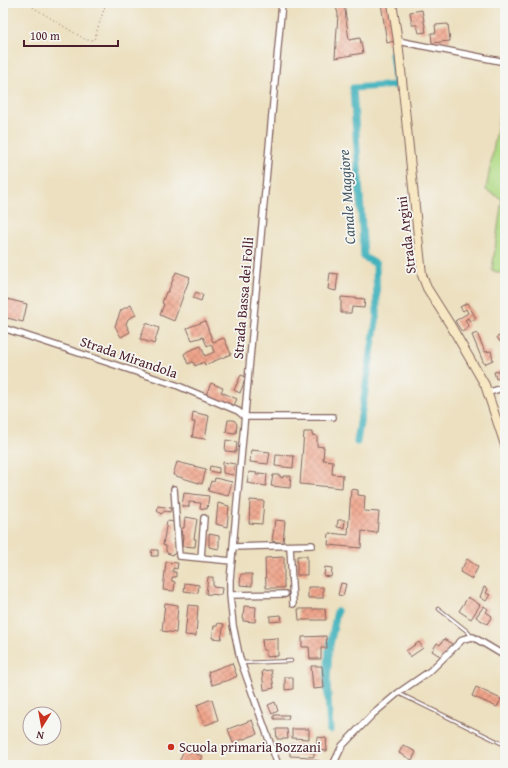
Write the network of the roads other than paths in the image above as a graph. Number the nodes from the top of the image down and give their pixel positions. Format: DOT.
graph roads {
  1 [pos="282,3"];
  2 [pos="392,3"];
  3 [pos="398,41"];
  4 [pos="505,63"];
  5 [pos="3,328"];
  6 [pos="505,387"];
  7 [pos="487,392"];
  8 [pos="245,417"];
  9 [pos="333,417"];
  10 [pos="505,446"];
  11 [pos="174,489"];
  12 [pos="204,518"];
  13 [pos="312,545"];
  14 [pos="290,546"];
  15 [pos="233,547"];
  16 [pos="201,558"];
  17 [pos="232,561"];
  18 [pos="285,594"];
  19 [pos="230,595"];
  20 [pos="293,604"];
  21 [pos="439,609"];
  22 [pos="473,637"];
  23 [pos="505,656"];
  24 [pos="291,661"];
  25 [pos="241,663"];
  26 [pos="398,693"];
  27 [pos="505,745"];
  28 [pos="278,765"];
  29 [pos="333,765"];
  1 -- 8 [label="street, Strada Bassa dei Folli"];
  2 -- 3 [label="main road, Strada Argini"];
  3 -- 4 [label="street"];
  3 -- 7 [label="main road, Strada Argini"];
  5 -- 8 [label="street, Strada Mirandola"];
  6 -- 7 [label="street"];
  7 -- 10 [label="main road, Strada Argini"];
  8 -- 9 [label="street"];
  8 -- 15 [label="street, Strada Bassa dei Folli"];
  11 -- 16 [label="street"];
  12 -- 16 [label="street"];
  13 -- 14 [label="street"];
  14 -- 15 [label="street"];
  14 -- 20 [label="street"];
  15 -- 17 [label="street, Strada Bassa dei Folli"];
  16 -- 17 [label="street"];
  17 -- 19 [label="street, Strada Bassa dei Folli"];
  18 -- 19 [label="street"];
  19 -- 25 [label="street, Strada Bassa dei Folli"];
  21 -- 22 [label="lane"];
  22 -- 23 [label="street"];
  22 -- 26 [label="street"];
  24 -- 25 [label="lane"];
  25 -- 28 [label="street, Strada Bassa dei Folli"];
  26 -- 27 [label="lane"];
  26 -- 29 [label="street"];
}
